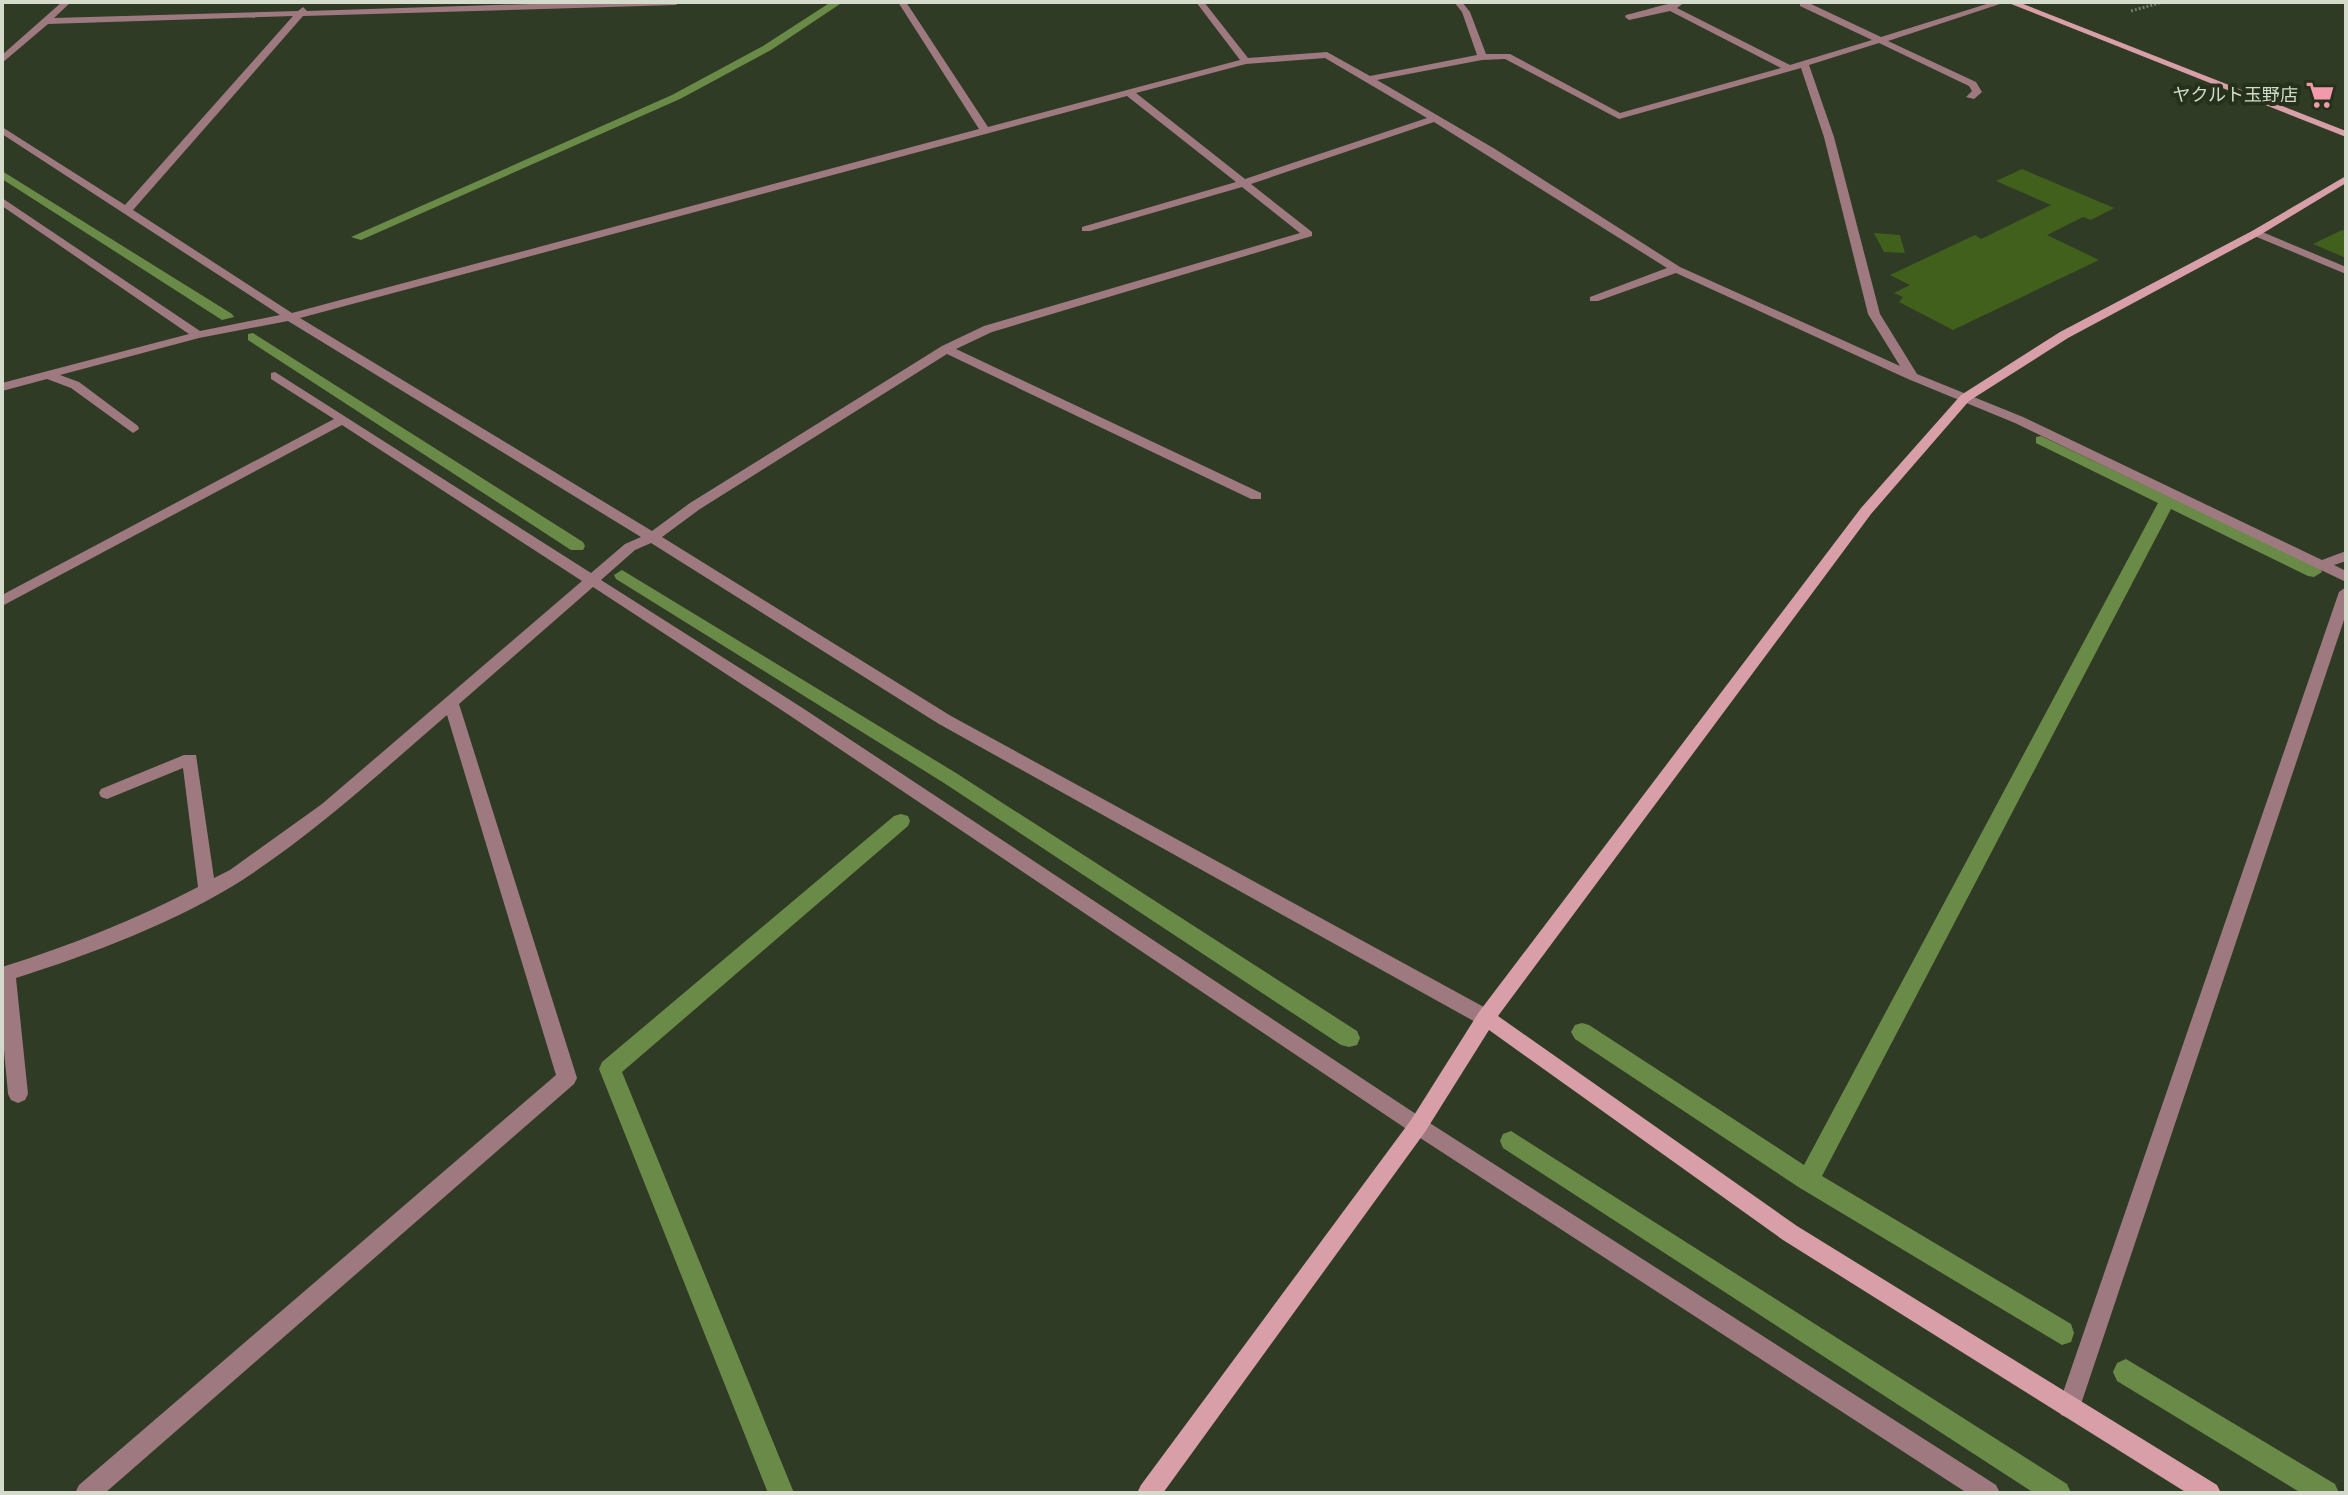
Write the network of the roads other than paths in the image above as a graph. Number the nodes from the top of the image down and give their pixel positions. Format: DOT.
graph roads {
  1 [pos="67,2"];
  2 [pos="309,2"];
  3 [pos="676,2"];
  4 [pos="902,2"];
  5 [pos="1200,2"];
  6 [pos="1458,2"];
  7 [pos="1681,2"];
  8 [pos="1810,2"];
  9 [pos="2002,2"];
  10 [pos="2010,2"];
  11 [pos="1671,8"];
  12 [pos="300,13"];
  13 [pos="1629,17"];
  14 [pos="45,21"];
  15 [pos="1882,40"];
  16 [pos="1482,57"];
  17 [pos="2,60"];
  18 [pos="1246,61"];
  19 [pos="1804,64"];
  20 [pos="1789,68"];
  21 [pos="1370,79"];
  22 [pos="1131,94"];
  23 [pos="1971,97"];
  24 [pos="1436,118"];
  25 [pos="2,130"];
  26 [pos="986,132"];
  27 [pos="2346,134"];
  28 [pos="2346,179"];
  29 [pos="1243,183"];
  30 [pos="2,201"];
  31 [pos="126,211"];
  32 [pos="1086,229"];
  33 [pos="2256,233"];
  34 [pos="1676,269"];
  35 [pos="2346,271"];
  36 [pos="1594,299"];
  37 [pos="290,317"];
  38 [pos="198,335"];
  39 [pos="946,349"];
  40 [pos="48,375"];
  41 [pos="275,376"];
  42 [pos="1912,376"];
  43 [pos="2,387"];
  44 [pos="1965,398"];
  45 [pos="342,420"];
  46 [pos="133,429"];
  47 [pos="1256,496"];
  48 [pos="652,537"];
  49 [pos="2346,556"];
  50 [pos="2321,565"];
  51 [pos="2346,577"];
  52 [pos="592,581"];
  53 [pos="2346,592"];
  54 [pos="2,601"];
  55 [pos="451,703"];
  56 [pos="107,793"];
  57 [pos="207,890"];
  58 [pos="4,975"];
  59 [pos="1486,1018"];
  60 [pos="18,1094"];
  61 [pos="1418,1126"];
  62 [pos="2069,1407"];
  63 [pos="87,1493"];
  64 [pos="1149,1493"];
  65 [pos="1988,1493"];
  66 [pos="2209,1493"];
  1 -- 14 [label="street"];
  2 -- 12 [label="street"];
  3 -- 12 [label="street"];
  4 -- 26 [label="street"];
  5 -- 18 [label="street"];
  6 -- 16 [label="street"];
  7 -- 11 [label="street"];
  8 -- 15 [label="street"];
  9 -- 15 [label="street"];
  10 -- 27 [label="street"];
  11 -- 13 [label="street"];
  11 -- 20 [label="street"];
  12 -- 14 [label="street"];
  12 -- 31 [label="street"];
  14 -- 17 [label="street"];
  15 -- 19 [label="street"];
  15 -- 23 [label="street"];
  16 -- 20 [label="street"];
  16 -- 21 [label="street"];
  18 -- 21 [label="street"];
  18 -- 22 [label="street"];
  19 -- 20 [label="street"];
  19 -- 42 [label="street"];
  21 -- 24 [label="street"];
  22 -- 26 [label="street"];
  22 -- 29 [label="street"];
  24 -- 29 [label="street"];
  24 -- 34 [label="street"];
  25 -- 31 [label="street"];
  26 -- 37 [label="street"];
  28 -- 33 [label="street"];
  29 -- 32 [label="street"];
  29 -- 39 [label="street"];
  30 -- 38 [label="street"];
  31 -- 37 [label="street"];
  33 -- 35 [label="street"];
  33 -- 44 [label="street"];
  34 -- 36 [label="street"];
  34 -- 42 [label="street"];
  37 -- 38 [label="street"];
  37 -- 48 [label="street"];
  38 -- 40 [label="street"];
  39 -- 47 [label="street"];
  39 -- 48 [label="street"];
  40 -- 43 [label="street"];
  40 -- 46 [label="street"];
  41 -- 45 [label="street"];
  42 -- 44 [label="street"];
  44 -- 50 [label="street"];
  44 -- 59 [label="street"];
  45 -- 52 [label="street"];
  45 -- 54 [label="street"];
  48 -- 52 [label="street"];
  48 -- 59 [label="street"];
  49 -- 50 [label="street"];
  50 -- 51 [label="street"];
  52 -- 55 [label="street"];
  52 -- 61 [label="street"];
  53 -- 62 [label="street"];
  55 -- 57 [label="street"];
  55 -- 63 [label="street"];
  56 -- 57 [label="street"];
  57 -- 58 [label="street"];
  58 -- 60 [label="street"];
  59 -- 61 [label="street"];
  59 -- 62 [label="street"];
  61 -- 64 [label="street"];
  61 -- 65 [label="street"];
  62 -- 66 [label="street"];
}
